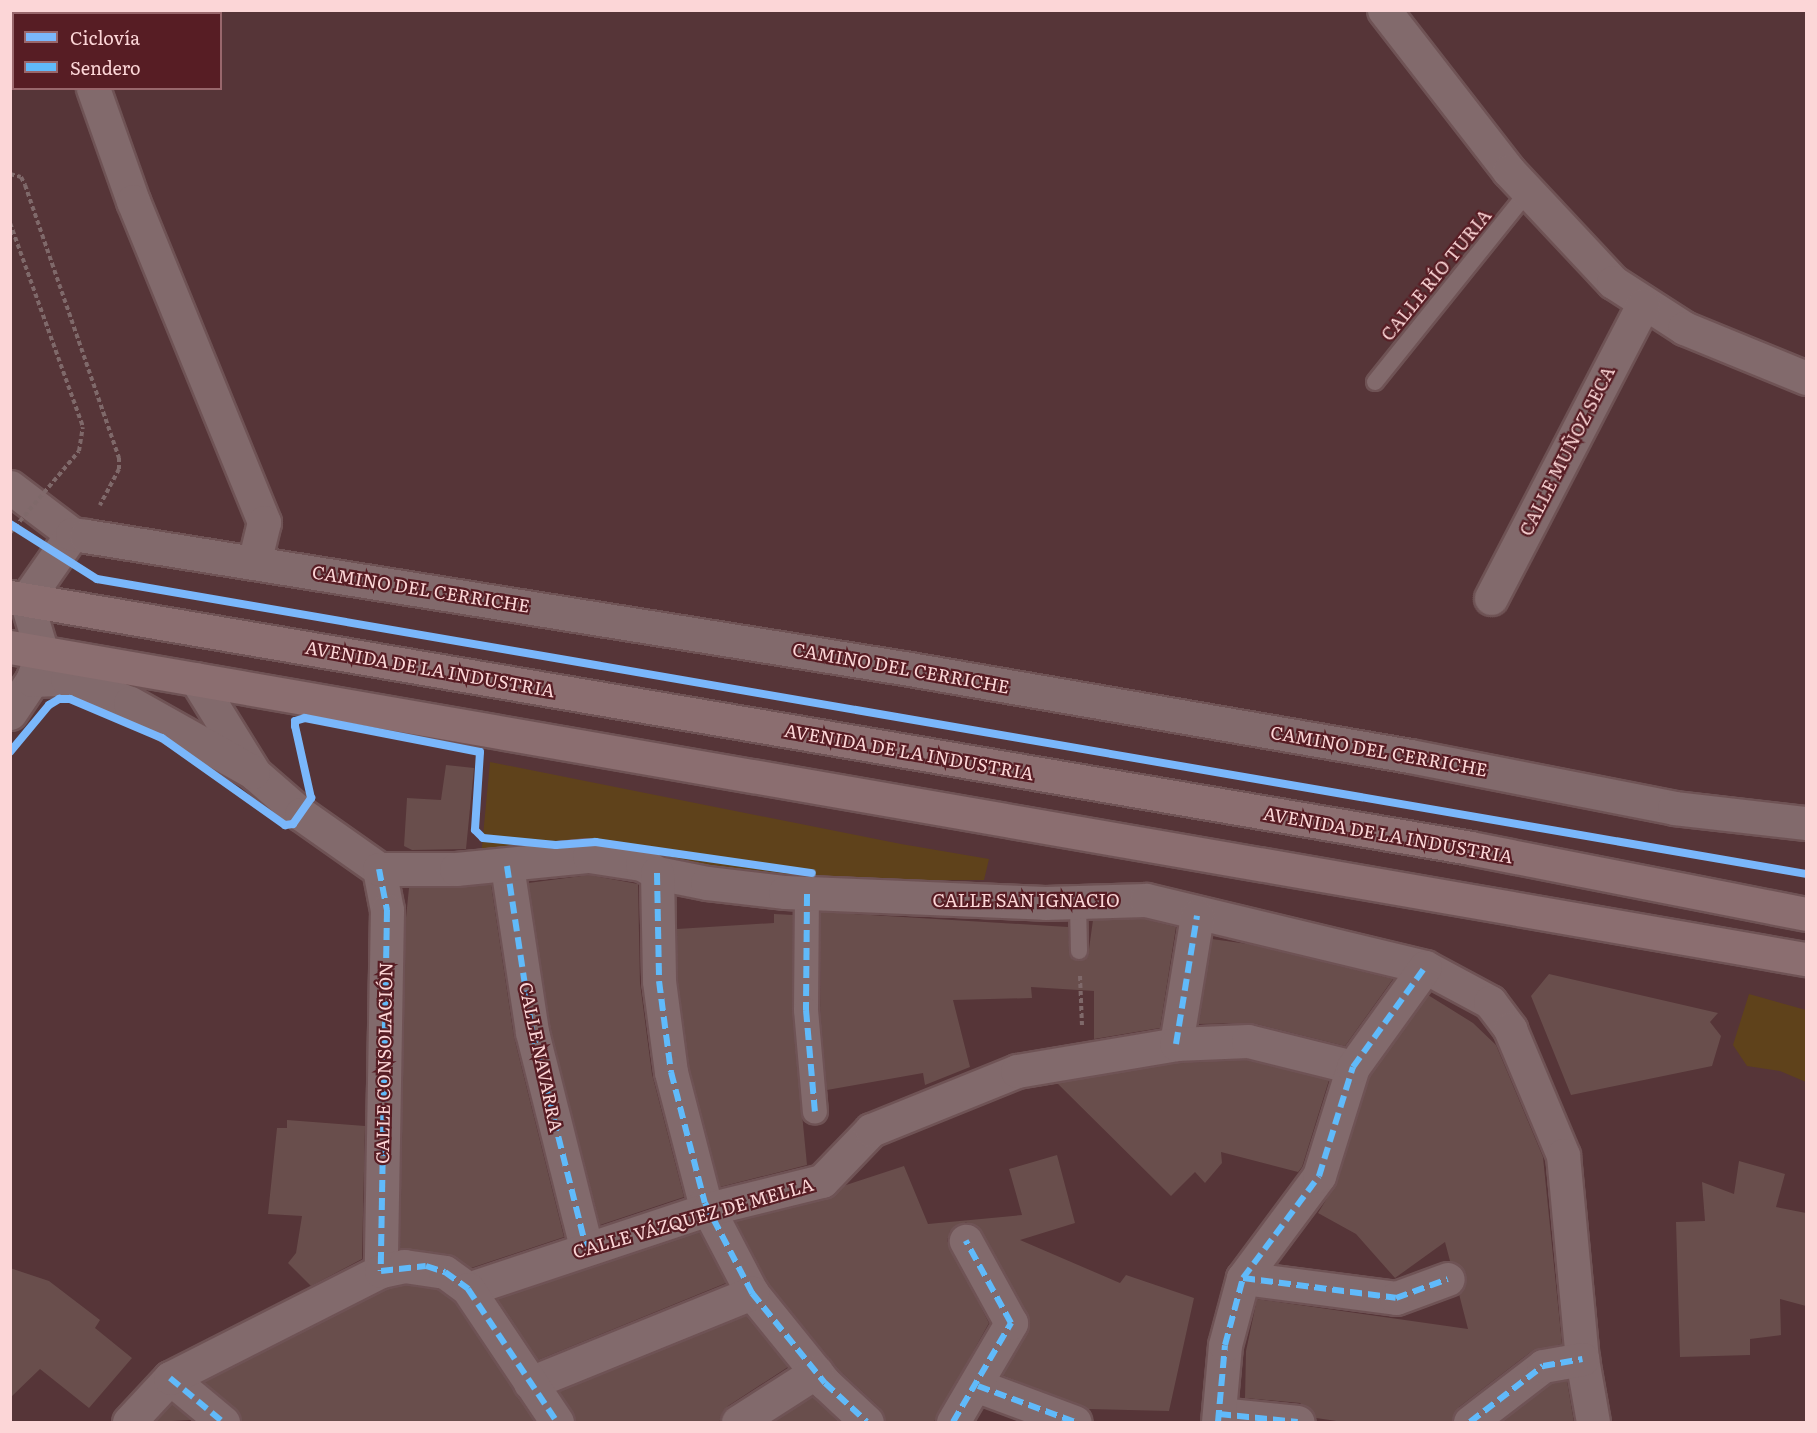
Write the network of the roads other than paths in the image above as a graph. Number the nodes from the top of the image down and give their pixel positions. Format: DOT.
graph roads {
  1 [pos="1384,10"];
  2 [pos="94,90"];
  3 [pos="1528,192"];
  4 [pos="1643,305"];
  5 [pos="1806,378"];
  6 [pos="1374,382"];
  7 [pos="10,487"];
  8 [pos="79,535"];
  9 [pos="254,563"];
  10 [pos="18,598"];
  11 [pos="1491,598"];
  12 [pos="196,680"];
  13 [pos="21,682"];
  14 [pos="255,774"];
  15 [pos="1806,823"];
  16 [pos="507,866"];
  17 [pos="380,869"];
  18 [pos="657,873"];
  19 [pos="807,894"];
  20 [pos="1078,903"];
  21 [pos="1806,914"];
  22 [pos="1197,916"];
  23 [pos="1079,951"];
  24 [pos="1806,959"];
  25 [pos="1425,967"];
  26 [pos="1176,1044"];
  27 [pos="1353,1067"];
  28 [pos="815,1112"];
  29 [pos="708,1209"];
  30 [pos="966,1241"];
  31 [pos="586,1247"];
  32 [pos="381,1271"];
  33 [pos="1243,1278"];
  34 [pos="1448,1279"];
  35 [pos="468,1289"];
  36 [pos="752,1293"];
  37 [pos="1582,1359"];
  38 [pos="816,1372"];
  39 [pos="170,1377"];
  40 [pos="530,1383"];
  41 [pos="978,1386"];
  42 [pos="1218,1418"];
  43 [pos="129,1422"];
  44 [pos="223,1422"];
  45 [pos="557,1422"];
  46 [pos="738,1422"];
  47 [pos="867,1422"];
  48 [pos="953,1422"];
  49 [pos="1075,1422"];
  50 [pos="1298,1422"];
  51 [pos="1470,1422"];
  52 [pos="1593,1422"];
  1 -- 3 [label="street"];
  2 -- 9 [label="street"];
  3 -- 4 [label="street"];
  3 -- 6 [label="lane, CALLE RÍO TURIA"];
  4 -- 5 [label="street"];
  4 -- 11 [label="street, CALLE MUÑOZ SECA"];
  7 -- 8 [label="street"];
  8 -- 9 [label="street, CAMINO DEL CERRICHE"];
  8 -- 10 [label="street"];
  9 -- 15 [label="street, CAMINO DEL CERRICHE"];
  10 -- 13 [label="street"];
  10 -- 21 [label="main road, AVENIDA DE LA INDUSTRIA"];
  12 -- 13 [label="main road"];
  12 -- 14 [label="street"];
  12 -- 24 [label="main road"];
  13 -- 14 [label="street"];
  14 -- 17 [label="street"];
  16 -- 17 [label="street, CALLE SAN IGNACIO"];
  16 -- 18 [label="street, CALLE SAN IGNACIO"];
  16 -- 31 [label="street, CALLE NAVARRA"];
  17 -- 32 [label="street, CALLE CONSOLACIÓN"];
  18 -- 19 [label="street, CALLE SAN IGNACIO"];
  18 -- 29 [label="street"];
  19 -- 20 [label="street, CALLE SAN IGNACIO"];
  19 -- 28 [label="street"];
  20 -- 22 [label="street, CALLE SAN IGNACIO"];
  20 -- 23 [label="lane"];
  22 -- 25 [label="street, CALLE SAN IGNACIO"];
  22 -- 26 [label="street"];
  25 -- 27 [label="street"];
  25 -- 37 [label="street, CALLE SAN IGNACIO"];
  26 -- 27 [label="street, CALLE VÁZQUEZ DE MELLA"];
  26 -- 29 [label="street, CALLE VÁZQUEZ DE MELLA"];
  27 -- 33 [label="street"];
  29 -- 31 [label="street, CALLE VÁZQUEZ DE MELLA"];
  29 -- 36 [label="street"];
  30 -- 41 [label="street"];
  31 -- 35 [label="street, CALLE VÁZQUEZ DE MELLA"];
  32 -- 35 [label="street"];
  32 -- 39 [label="street"];
  33 -- 34 [label="street"];
  33 -- 42 [label="street"];
  35 -- 40 [label="street"];
  36 -- 38 [label="street"];
  36 -- 40 [label="street"];
  37 -- 51 [label="street"];
  37 -- 52 [label="street, CALLE SAN IGNACIO"];
  38 -- 46 [label="street"];
  38 -- 47 [label="street"];
  39 -- 43 [label="street"];
  39 -- 44 [label="street"];
  40 -- 45 [label="street"];
  41 -- 48 [label="street"];
  41 -- 49 [label="street"];
  42 -- 50 [label="street"];
}
